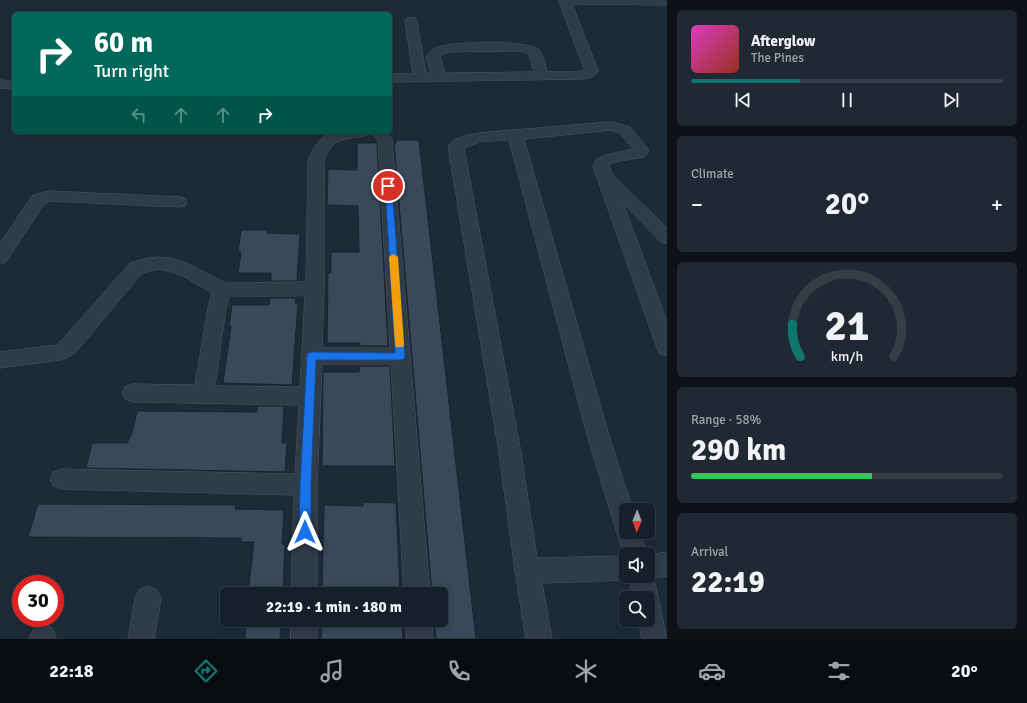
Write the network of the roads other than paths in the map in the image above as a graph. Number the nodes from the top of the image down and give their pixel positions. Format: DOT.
graph roads {
  1 [pos="565,0"];
  2 [pos="667,1"];
  3 [pos="411,21"];
  4 [pos="541,75"];
  5 [pos="420,77"];
  6 [pos="439,77"];
  7 [pos="392,78"];
  8 [pos="0,84"];
  9 [pos="12,85"];
  10 [pos="339,134"];
  11 [pos="379,134"];
  12 [pos="515,135"];
  13 [pos="606,177"];
  14 [pos="179,202"];
  15 [pos="667,238"];
  16 [pos="0,258"];
  17 [pos="315,288"];
  18 [pos="222,290"];
  19 [pos="667,348"];
  20 [pos="312,356"];
  21 [pos="400,356"];
  22 [pos="0,360"];
  23 [pos="132,393"];
  24 [pos="204,394"];
  25 [pos="310,396"];
  26 [pos="62,479"];
  27 [pos="306,485"];
  28 [pos="619,503"];
  29 [pos="667,564"];
  30 [pos="655,566"];
  31 [pos="619,568"];
  32 [pos="527,571"];
  33 [pos="304,587"];
  34 [pos="416,587"];
  35 [pos="148,600"];
  36 [pos="304,627"];
  37 [pos="419,627"];
  38 [pos="652,627"];
  39 [pos="141,639"];
  40 [pos="304,639"];
  41 [pos="420,639"];
  42 [pos="539,639"];
  43 [pos="655,639"];
  1 -- 2 [label="street"];
  1 -- 4 [label="street"];
  3 -- 5 [label="street"];
  4 -- 6 [label="street"];
  4 -- 6 [label="street"];
  5 -- 6 [label="street"];
  5 -- 7 [label="street"];
  8 -- 9 [label="street"];
  10 -- 17 [label="street"];
  11 -- 21 [label="street"];
  12 -- 13 [label="street"];
  12 -- 28 [label="street"];
  12 -- 32 [label="street"];
  13 -- 15 [label="street"];
  13 -- 19 [label="street"];
  14 -- 16 [label="street"];
  17 -- 18 [label="street"];
  17 -- 20 [label="street"];
  18 -- 22 [label="street"];
  18 -- 24 [label="street"];
  20 -- 21 [label="street"];
  20 -- 25 [label="street"];
  21 -- 34 [label="street"];
  23 -- 24 [label="street"];
  24 -- 25 [label="street"];
  25 -- 27 [label="street"];
  26 -- 27 [label="street"];
  27 -- 33 [label="street"];
  29 -- 30 [label="street"];
  31 -- 32 [label="street"];
  32 -- 42 [label="street"];
  35 -- 39 [label="street"];
  36 -- 40 [label="street"];
  37 -- 41 [label="street"];
  38 -- 43 [label="street"];
}
